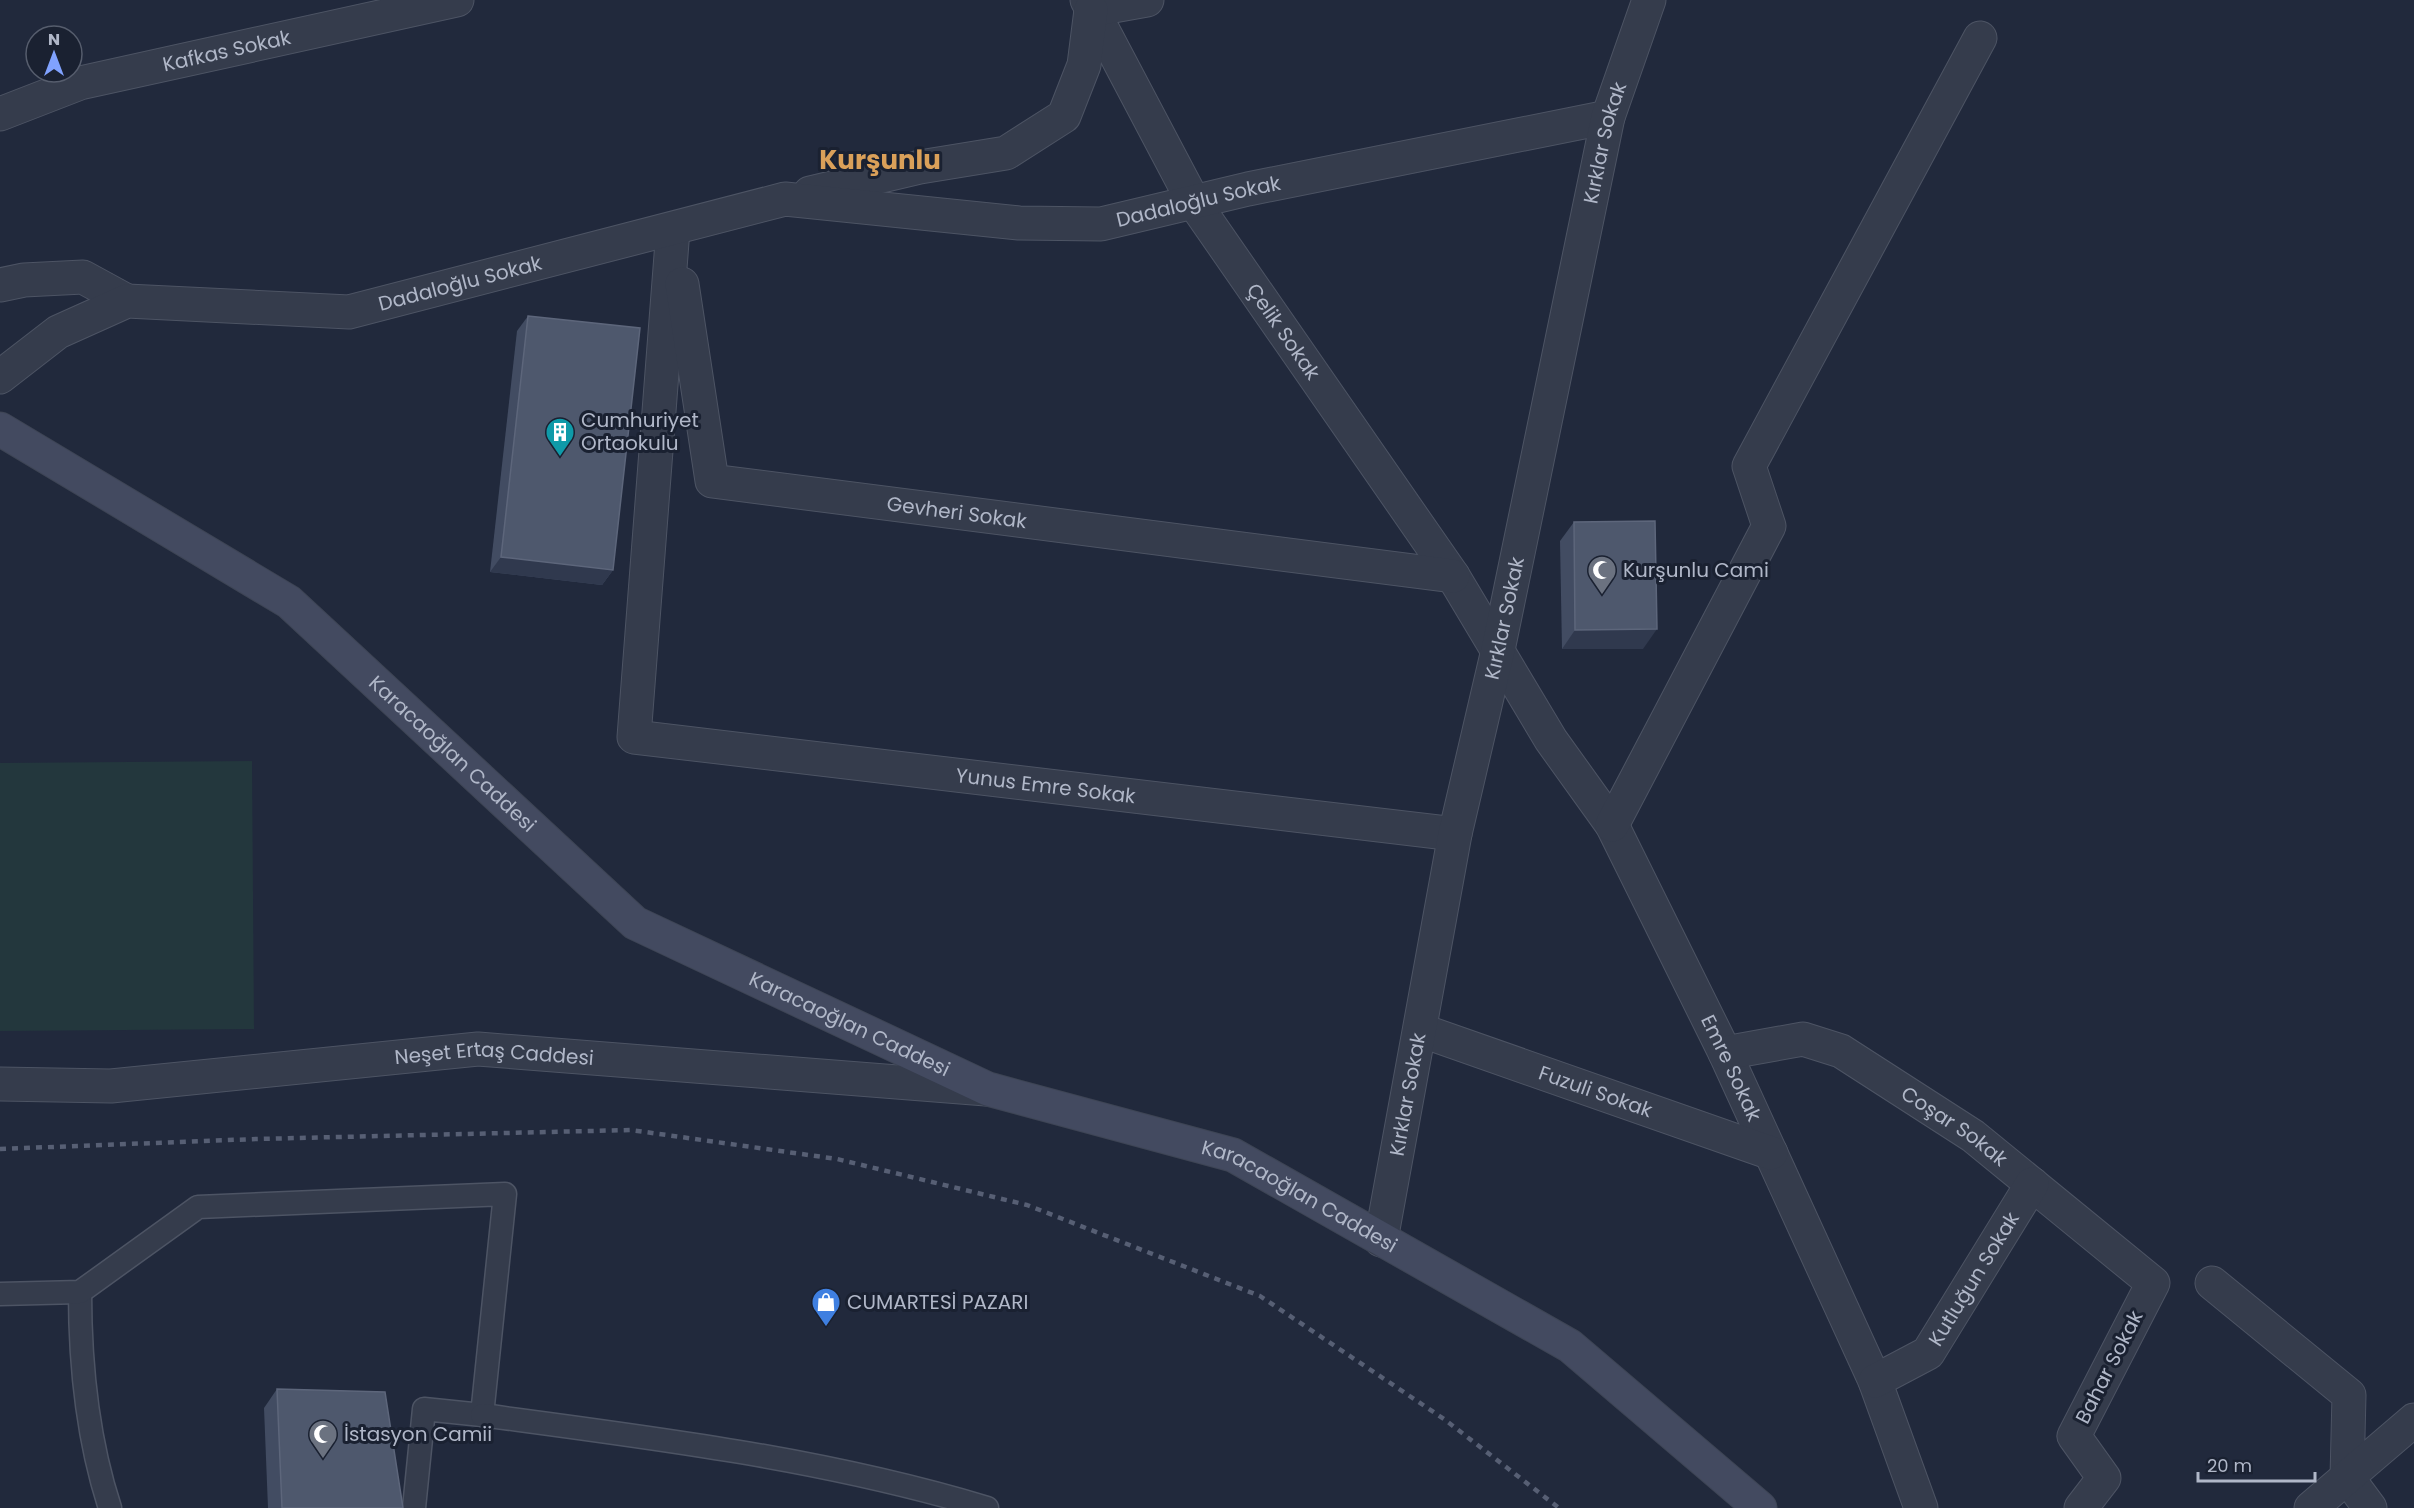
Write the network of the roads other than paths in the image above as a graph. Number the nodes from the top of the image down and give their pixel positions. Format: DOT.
graph roads {
  1 [pos="457,0"];
  2 [pos="1147,0"];
  3 [pos="1649,0"];
  4 [pos="1083,3"];
  5 [pos="1980,38"];
  6 [pos="0,114"];
  7 [pos="1608,117"];
  8 [pos="785,199"];
  9 [pos="1193,201"];
  10 [pos="673,230"];
  11 [pos="0,285"];
  12 [pos="127,301"];
  13 [pos="0,377"];
  14 [pos="0,429"];
  15 [pos="1453,576"];
  16 [pos="1498,650"];
  17 [pos="1612,825"];
  18 [pos="1455,834"];
  19 [pos="1420,1030"];
  20 [pos="1725,1053"];
  21 [pos="0,1084"];
  22 [pos="988,1089"];
  23 [pos="1771,1153"];
  24 [pos="2032,1184"];
  25 [pos="1382,1239"];
  26 [pos="2153,1283"];
  27 [pos="2212,1283"];
  28 [pos="80,1292"];
  29 [pos="0,1294"];
  30 [pos="1875,1381"];
  31 [pos="482,1415"];
  32 [pos="2414,1420"];
  33 [pos="2347,1477"];
  34 [pos="110,1508"];
  35 [pos="414,1508"];
  36 [pos="987,1508"];
  37 [pos="1760,1508"];
  38 [pos="1921,1508"];
  39 [pos="2081,1508"];
  40 [pos="2311,1508"];
  41 [pos="2370,1508"];
  1 -- 6 [label="street, Kafkas Sokak"];
  2 -- 4 [label="street"];
  3 -- 7 [label="street, Kırklar Sokak"];
  4 -- 8 [label="street, Dadaloğlu Sokak"];
  4 -- 9 [label="street, Çelik Sokak"];
  5 -- 17 [label="street"];
  7 -- 9 [label="street, Dadaloğlu Sokak"];
  7 -- 16 [label="street, Kırklar Sokak"];
  8 -- 9 [label="street, Dadaloğlu Sokak"];
  8 -- 10 [label="street, Dadaloğlu Sokak"];
  9 -- 15 [label="street, Çelik Sokak"];
  10 -- 12 [label="street, Dadaloğlu Sokak"];
  10 -- 15 [label="street, Gevheri Sokak"];
  10 -- 18 [label="street, Yunus Emre Sokak"];
  11 -- 12 [label="street, Dadaloğlu Sokak"];
  12 -- 13 [label="street, Dadaloğlu Sokak"];
  14 -- 22 [label="street, Karacaoğlan Caddesi"];
  15 -- 16 [label="street, Çelik Sokak"];
  16 -- 17 [label="street, Emre Sokak"];
  16 -- 18 [label="street, Kırklar Sokak"];
  17 -- 20 [label="street, Emre Sokak"];
  18 -- 19 [label="street, Kırklar Sokak"];
  19 -- 23 [label="street, Fuzuli Sokak"];
  19 -- 25 [label="street, Kırklar Sokak"];
  20 -- 23 [label="street, Emre Sokak"];
  20 -- 24 [label="street, Coşar Sokak"];
  21 -- 22 [label="street, Neşet Ertaş Caddesi"];
  22 -- 25 [label="street, Karacaoğlan Caddesi"];
  23 -- 30 [label="street, Emre Sokak"];
  24 -- 26 [label="street, Coşar Sokak"];
  24 -- 30 [label="street, Kutluğun Sokak"];
  25 -- 37 [label="street, Karacaoğlan Caddesi"];
  26 -- 39 [label="street, Bahar Sokak"];
  27 -- 33 [label="street"];
  28 -- 29 [label="lane"];
  28 -- 31 [label="lane"];
  28 -- 34 [label="lane"];
  30 -- 38 [label="street, Emre Sokak"];
  31 -- 35 [label="lane"];
  31 -- 36 [label="lane"];
  32 -- 33 [label="street"];
  33 -- 40 [label="street"];
  33 -- 41 [label="street"];
}
